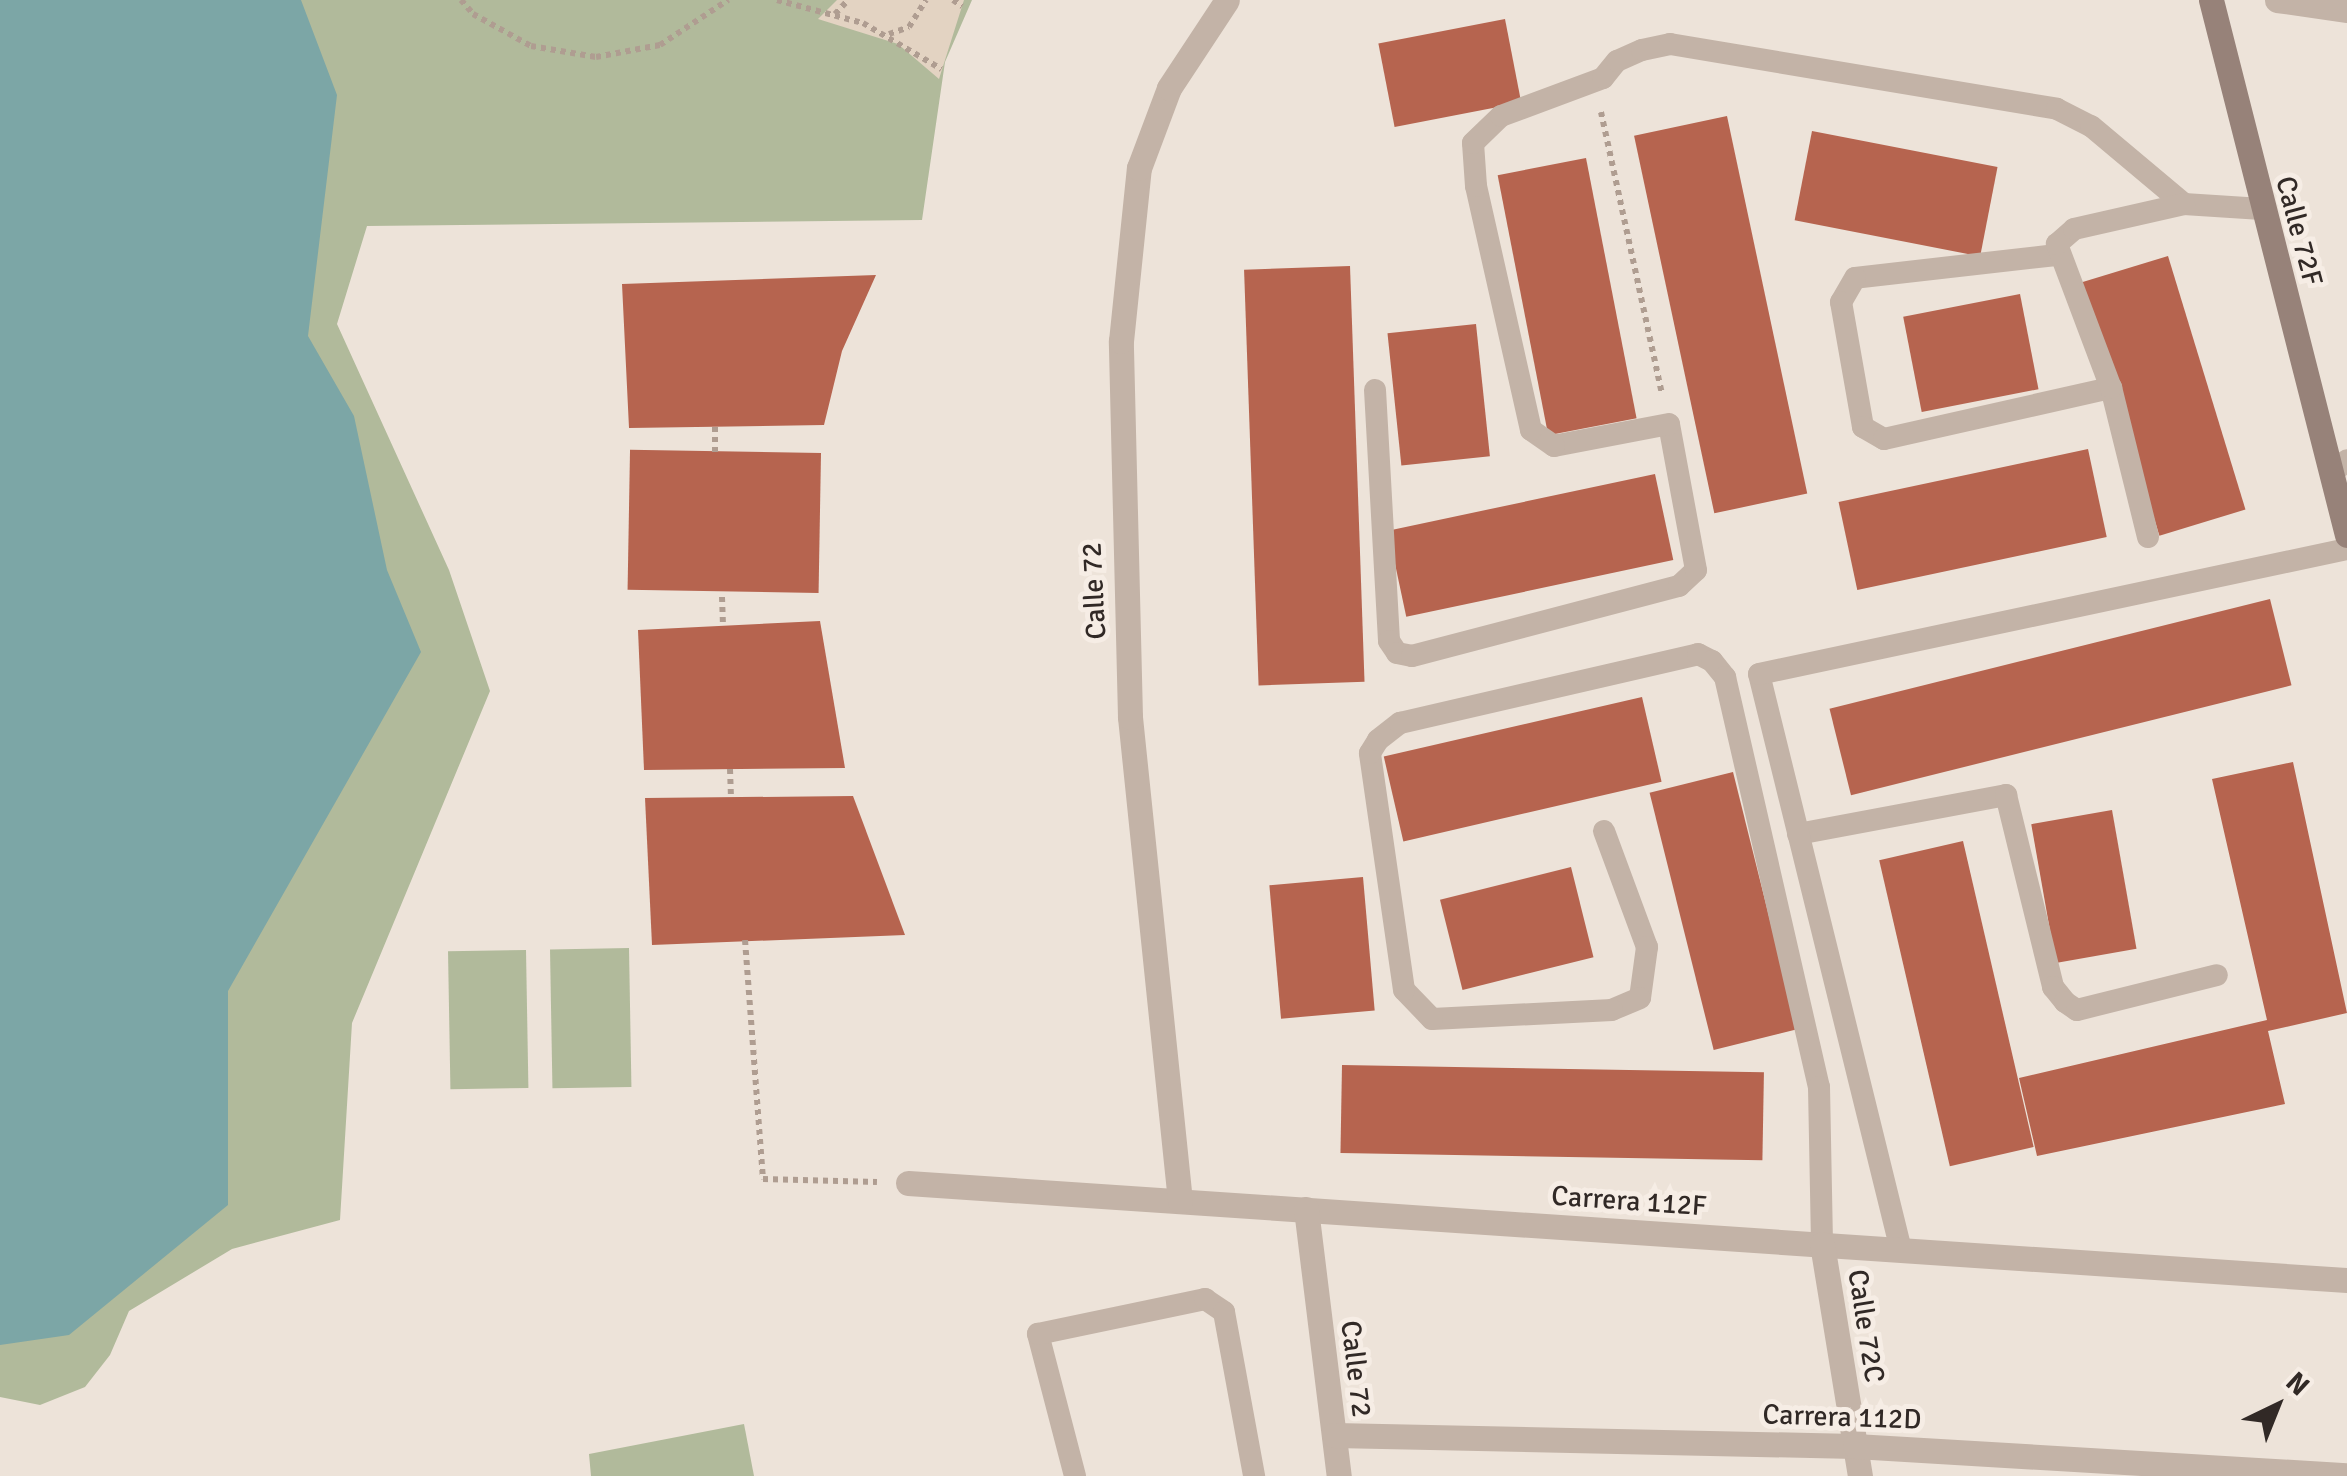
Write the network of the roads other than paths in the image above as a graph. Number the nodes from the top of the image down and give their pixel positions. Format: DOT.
graph roads {
  1 [pos="1227,0"];
  2 [pos="2210,0"];
  3 [pos="2276,0"];
  4 [pos="2347,10"];
  5 [pos="2184,204"];
  6 [pos="2262,209"];
  7 [pos="2056,255"];
  8 [pos="2111,388"];
  9 [pos="1376,390"];
  10 [pos="2339,467"];
  11 [pos="2347,535"];
  12 [pos="2148,537"];
  13 [pos="2347,550"];
  14 [pos="1604,831"];
  15 [pos="1798,834"];
  16 [pos="2217,976"];
  17 [pos="908,1182"];
  18 [pos="1180,1201"];
  19 [pos="1306,1209"];
  20 [pos="1822,1244"];
  21 [pos="1901,1250"];
  22 [pos="2347,1280"];
  23 [pos="1334,1435"];
  24 [pos="1855,1446"];
  25 [pos="2302,1474"];
  26 [pos="2347,1475"];
  27 [pos="1075,1476"];
  28 [pos="1254,1476"];
  29 [pos="1339,1476"];
  30 [pos="1860,1476"];
  1 -- 18 [label="street, Calle 72"];
  2 -- 6 [label="street, Calle 72F"];
  3 -- 4 [label="street"];
  5 -- 6 [label="lane"];
  5 -- 7 [label="lane"];
  5 -- 9 [label="lane"];
  6 -- 10 [label="street, Calle 72F"];
  7 -- 8 [label="lane"];
  7 -- 8 [label="lane"];
  8 -- 12 [label="lane"];
  10 -- 11 [label="street, Calle 72F"];
  13 -- 15 [label="lane"];
  14 -- 20 [label="lane"];
  15 -- 16 [label="lane"];
  15 -- 21 [label="lane"];
  17 -- 18 [label="street, Carrera 112F"];
  18 -- 19 [label="street, Carrera 112F"];
  19 -- 20 [label="street, Carrera 112F"];
  19 -- 23 [label="street, Calle 72"];
  20 -- 21 [label="street, Carrera 112F"];
  20 -- 24 [label="street, Calle 72C"];
  21 -- 22 [label="street, Carrera 112F"];
  23 -- 24 [label="street, Carrera 112D"];
  23 -- 29 [label="street, Calle 72"];
  24 -- 25 [label="street, Carrera 112D"];
  24 -- 30 [label="street, Calle 72C"];
  25 -- 26 [label="street, Carrera 112D"];
  27 -- 28 [label="lane"];
}
